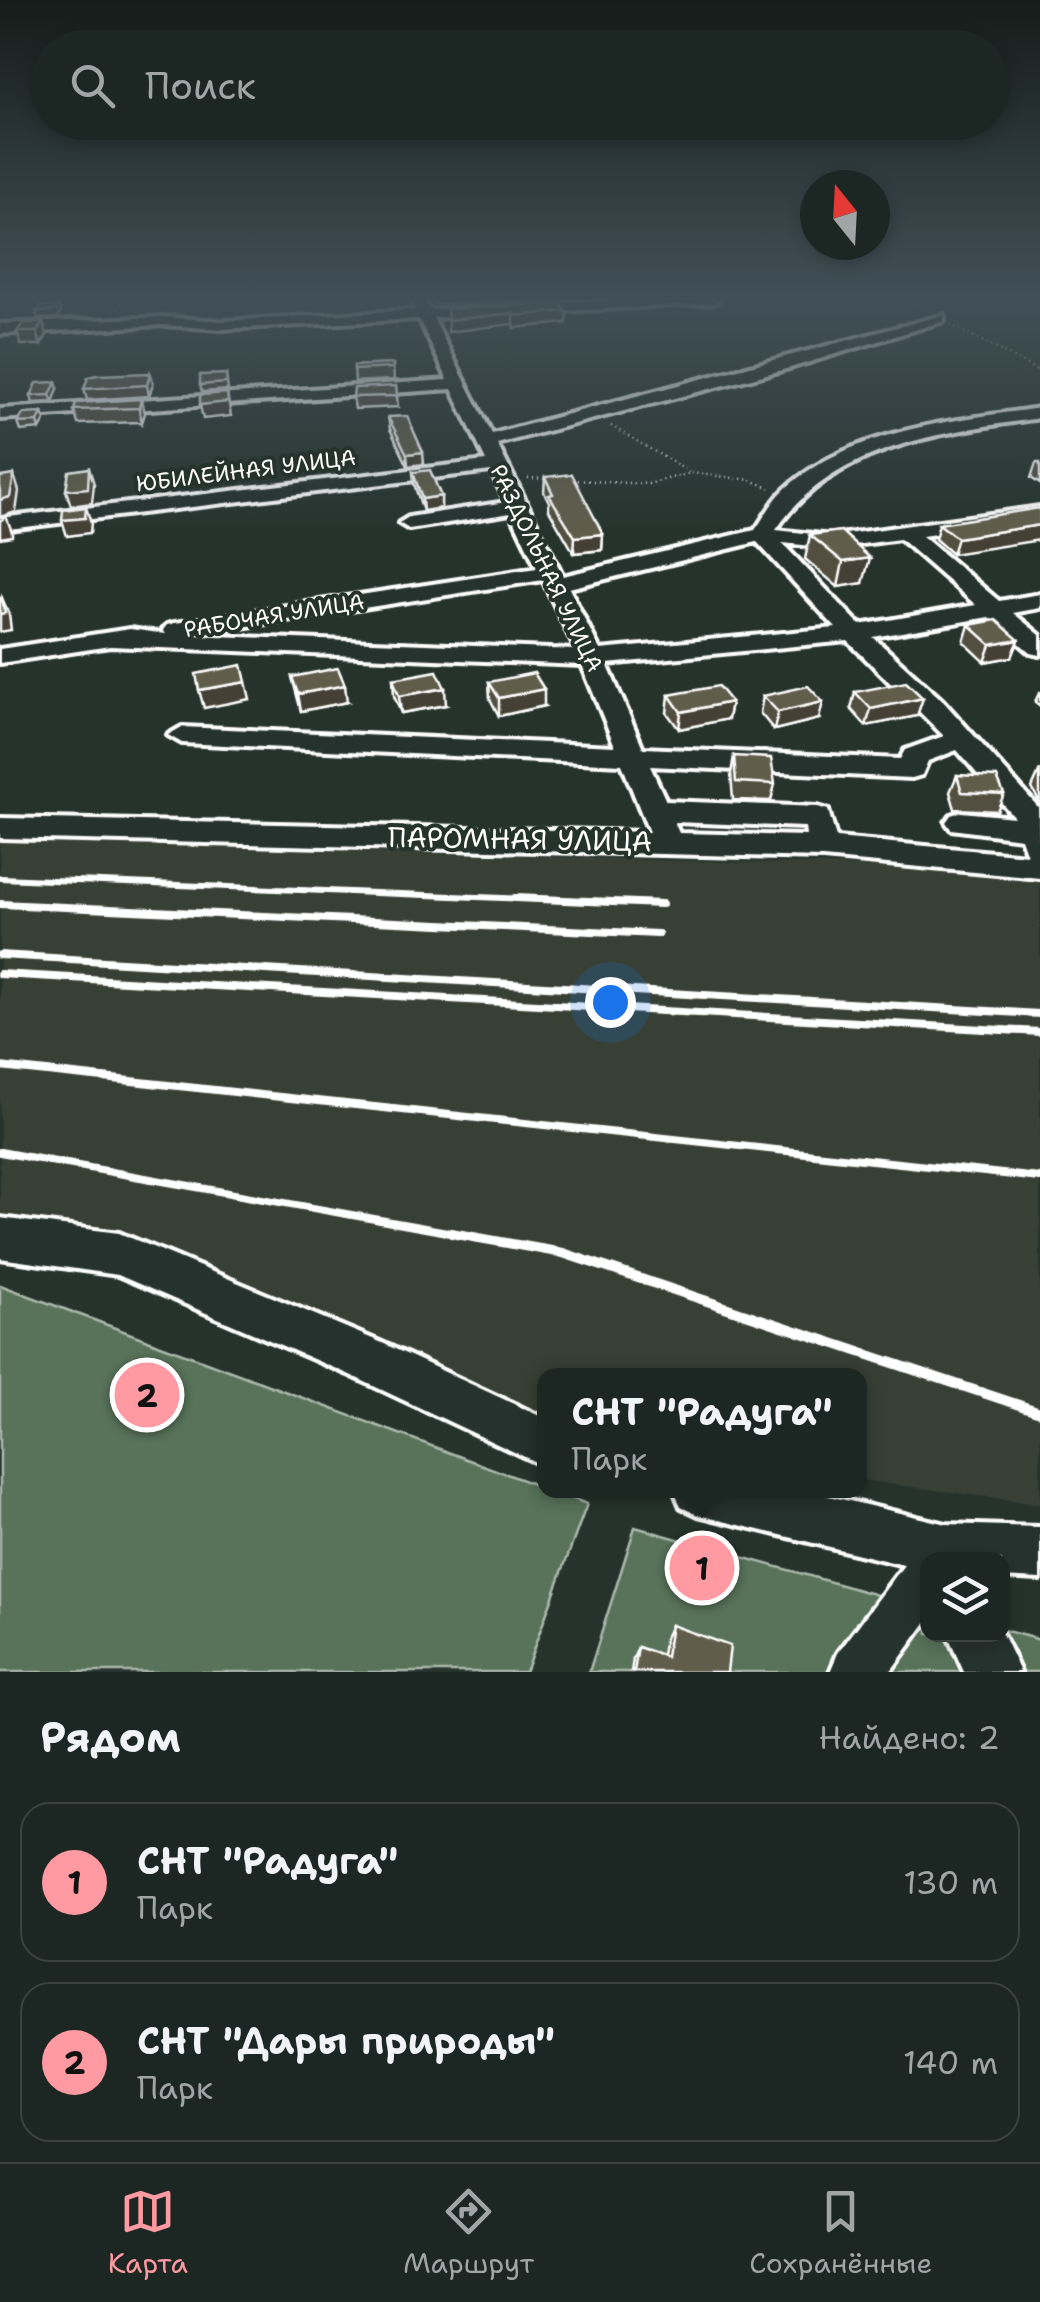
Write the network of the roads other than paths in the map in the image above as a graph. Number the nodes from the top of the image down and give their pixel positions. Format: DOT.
graph roads {
  1 [pos="455,377"];
  2 [pos="735,377"];
  3 [pos="458,384"];
  4 [pos="0,414"];
  5 [pos="1037,416"];
  6 [pos="486,440"];
  7 [pos="500,471"];
  8 [pos="517,506"];
  9 [pos="1040,513"];
  10 [pos="409,522"];
  11 [pos="0,524"];
  12 [pos="906,533"];
  13 [pos="762,535"];
  14 [pos="551,579"];
  15 [pos="1040,601"];
  16 [pos="995,610"];
  17 [pos="854,633"];
  18 [pos="110,640"];
  19 [pos="1040,648"];
  20 [pos="0,656"];
  21 [pos="592,658"];
  22 [pos="182,735"];
  23 [pos="962,738"];
  24 [pos="631,753"];
  25 [pos="656,811"];
  26 [pos="961,822"];
  27 [pos="0,828"];
  28 [pos="1038,837"];
  29 [pos="668,842"];
  30 [pos="823,847"];
  31 [pos="1040,867"];
  32 [pos="0,1238"];
  33 [pos="537,1439"];
  34 [pos="725,1498"];
  35 [pos="1040,1553"];
  36 [pos="920,1555"];
  37 [pos="1010,1555"];
  38 [pos="920,1589"];
  39 [pos="978,1642"];
  40 [pos="858,1672"];
  41 [pos="993,1672"];
  1 -- 3 [label="street, РАЗДОЛЬНАЯ УЛИЦА"];
  2 -- 6 [label="street"];
  3 -- 4 [label="street"];
  3 -- 6 [label="street, РАЗДОЛЬНАЯ УЛИЦА"];
  5 -- 13 [label="street"];
  6 -- 7 [label="street, РАЗДОЛЬНАЯ УЛИЦА"];
  7 -- 8 [label="street, РАЗДОЛЬНАЯ УЛИЦА"];
  7 -- 11 [label="street, ЮБИЛЕЙНАЯ УЛИЦА"];
  8 -- 10 [label="street"];
  8 -- 14 [label="street, РАЗДОЛЬНАЯ УЛИЦА"];
  9 -- 12 [label="street, РАБОЧАЯ УЛИЦА"];
  12 -- 13 [label="street, РАБОЧАЯ УЛИЦА"];
  12 -- 16 [label="street"];
  13 -- 14 [label="street, РАБОЧАЯ УЛИЦА"];
  13 -- 17 [label="street"];
  14 -- 18 [label="street, РАБОЧАЯ УЛИЦА"];
  14 -- 21 [label="street, РАЗДОЛЬНАЯ УЛИЦА"];
  15 -- 16 [label="street"];
  16 -- 17 [label="street"];
  16 -- 19 [label="street"];
  17 -- 21 [label="street"];
  17 -- 23 [label="street"];
  18 -- 20 [label="street, РАБОЧАЯ УЛИЦА"];
  18 -- 21 [label="street"];
  21 -- 24 [label="street, РАЗДОЛЬНАЯ УЛИЦА"];
  22 -- 24 [label="street"];
  23 -- 24 [label="street"];
  23 -- 28 [label="street"];
  24 -- 25 [label="street, РАЗДОЛЬНАЯ УЛИЦА"];
  25 -- 29 [label="street, РАЗДОЛЬНАЯ УЛИЦА"];
  25 -- 30 [label="street"];
  26 -- 28 [label="street"];
  27 -- 29 [label="street, ПАРОМНАЯ УЛИЦА"];
  29 -- 30 [label="street, ПАРОМНАЯ УЛИЦА"];
  30 -- 31 [label="street, ПАРОМНАЯ УЛИЦА"];
  32 -- 33 [label="street"];
  34 -- 36 [label="street"];
  35 -- 37 [label="street"];
  38 -- 40 [label="street"];
  39 -- 41 [label="street"];
}
